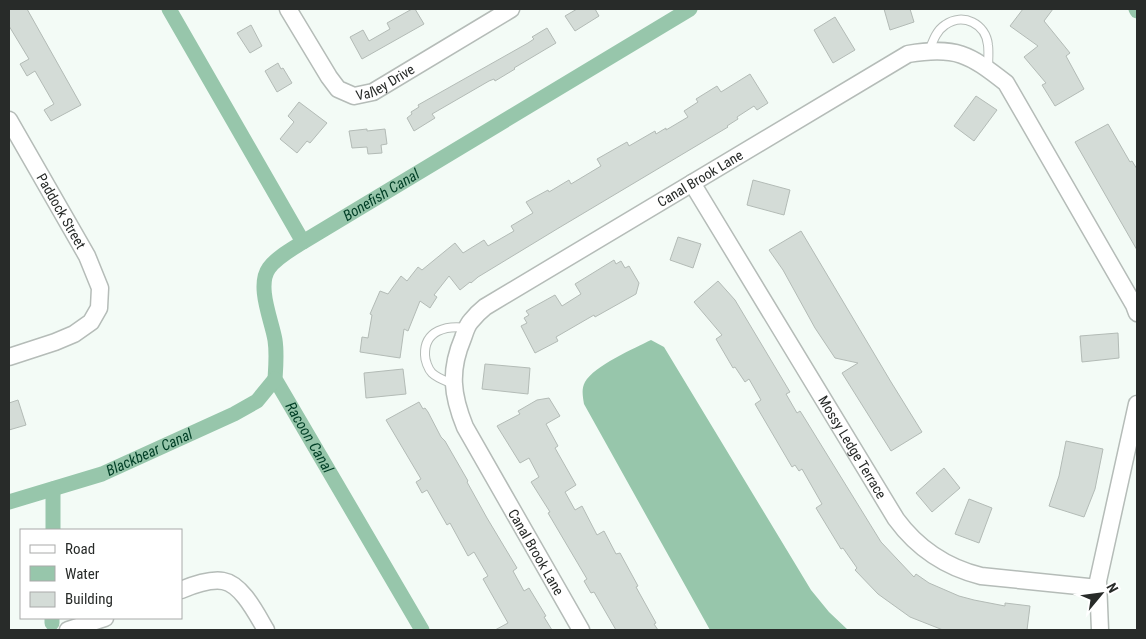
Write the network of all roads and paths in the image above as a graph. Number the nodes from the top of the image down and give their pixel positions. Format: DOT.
graph roads {
  1 [pos="288,9"];
  2 [pos="511,9"];
  3 [pos="928,51"];
  4 [pos="988,68"];
  5 [pos="9,120"];
  6 [pos="14,141"];
  7 [pos="692,183"];
  8 [pos="1137,313"];
  9 [pos="467,328"];
  10 [pos="9,357"];
  11 [pos="453,384"];
  12 [pos="1137,404"];
  13 [pos="1098,588"];
  14 [pos="182,590"];
  15 [pos="101,619"];
  16 [pos="68,630"];
  17 [pos="266,630"];
  18 [pos="581,630"];
  19 [pos="1100,630"];
  1 -- 2 [label="street, Valley Drive"];
  3 -- 4 [label="street, Canal Brook Lane"];
  3 -- 4 [label="lane"];
  3 -- 7 [label="street, Canal Brook Lane"];
  4 -- 8 [label="street, Canal Brook Lane"];
  5 -- 6 [label="street, Paddock Street"];
  6 -- 10 [label="street, Paddock Street"];
  7 -- 9 [label="street, Canal Brook Lane"];
  7 -- 13 [label="street, Mossy Ledge Terrace"];
  9 -- 11 [label="street, Canal Brook Lane"];
  9 -- 11 [label="lane"];
  11 -- 18 [label="street, Canal Brook Lane"];
  12 -- 13 [label="street"];
  13 -- 19 [label="street"];
  14 -- 17 [label="street"];
  15 -- 16 [label="street"];
}
